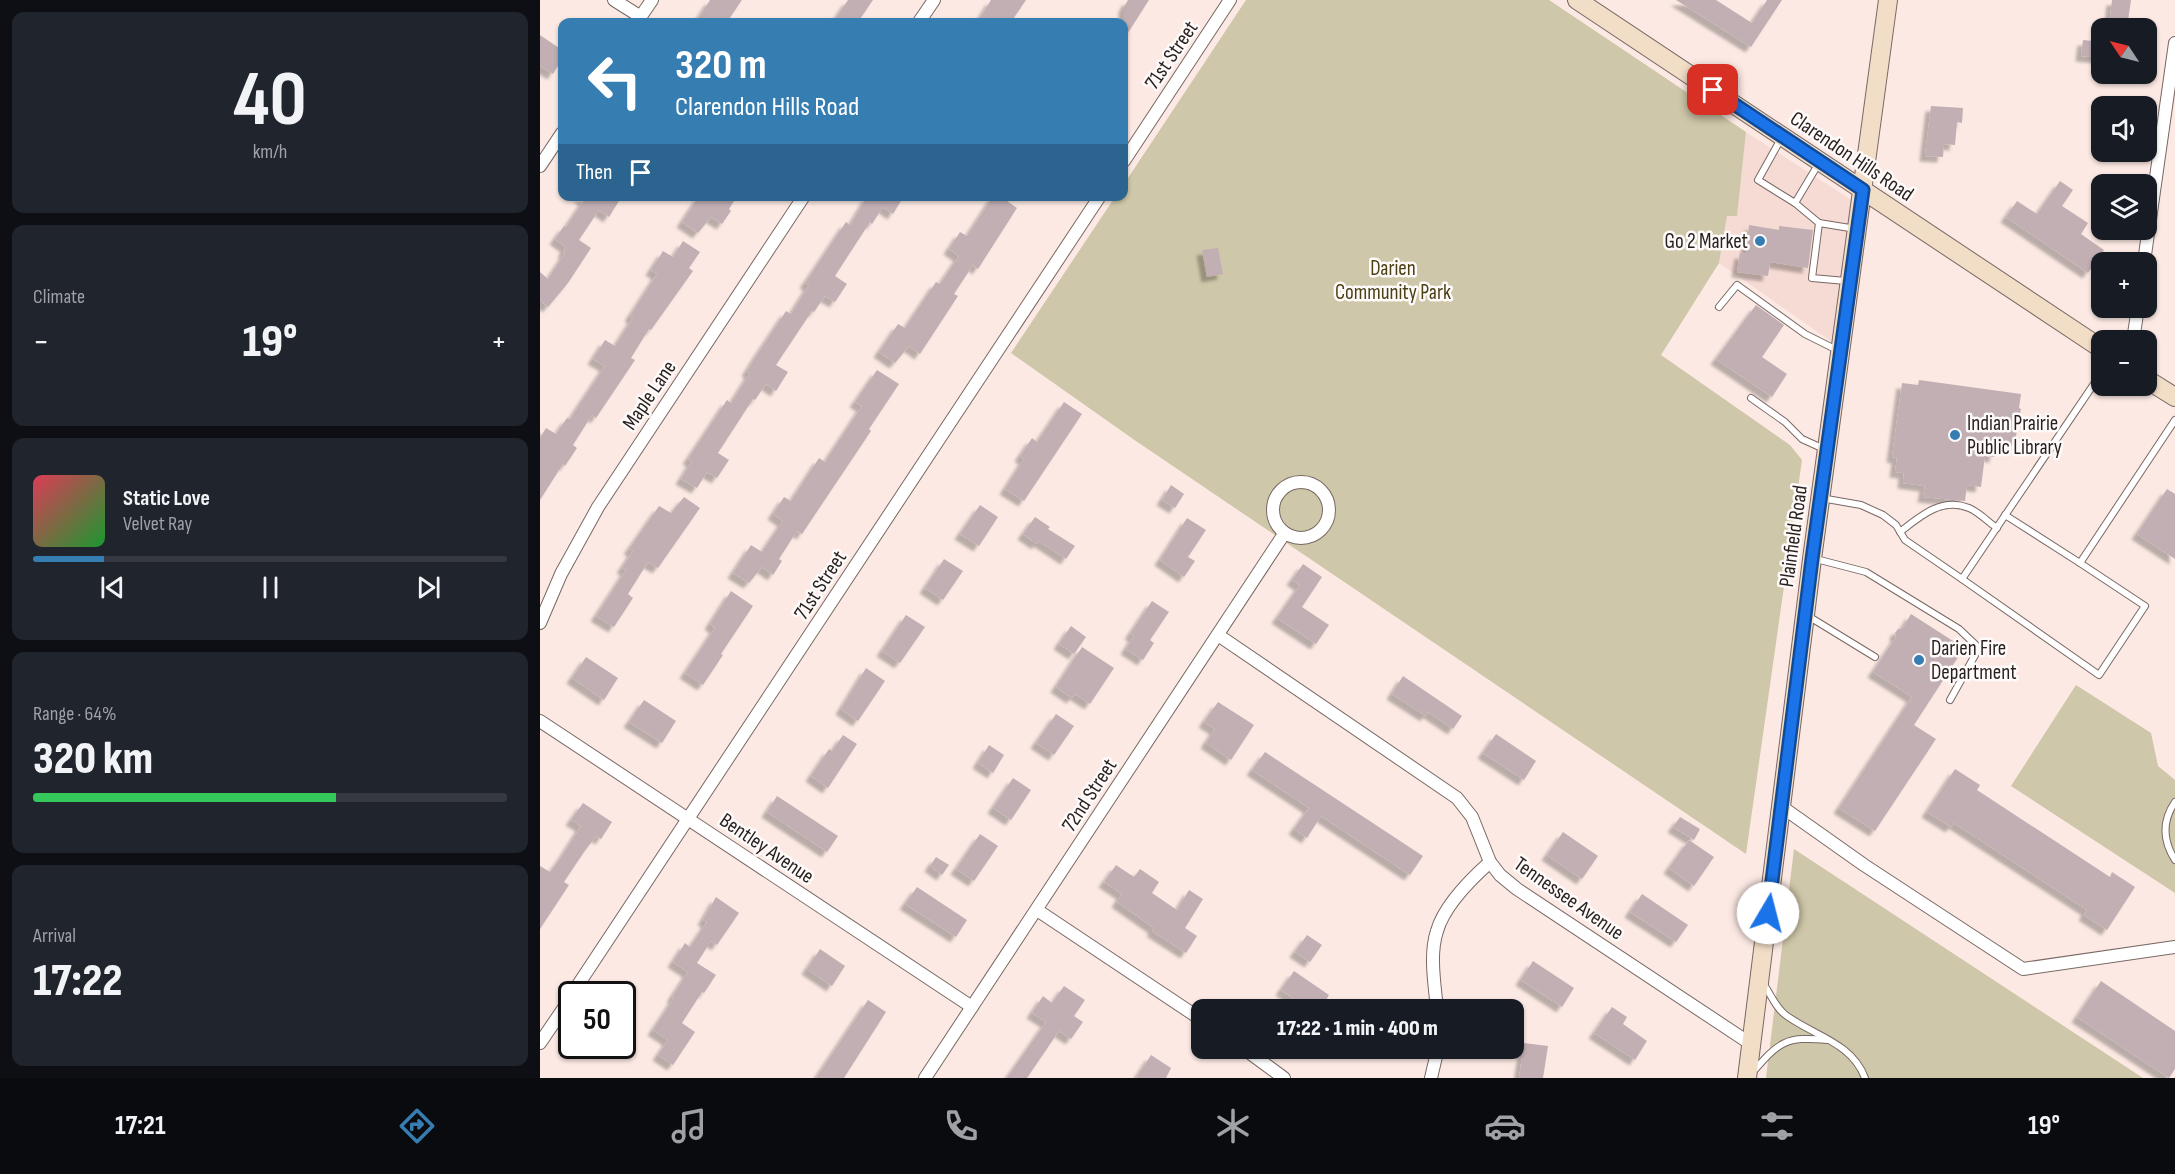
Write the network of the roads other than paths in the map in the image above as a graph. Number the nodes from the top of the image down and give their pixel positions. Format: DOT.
graph roads {
  1 [pos="614,0"];
  2 [pos="652,0"];
  3 [pos="934,0"];
  4 [pos="1230,0"];
  5 [pos="1577,0"];
  6 [pos="1888,0"];
  7 [pos="636,18"];
  8 [pos="640,18"];
  9 [pos="922,18"];
  10 [pos="2175,43"];
  11 [pos="2173,73"];
  12 [pos="1783,136"];
  13 [pos="558,139"];
  14 [pos="1128,155"];
  15 [pos="1820,162"];
  16 [pos="540,166"];
  17 [pos="1863,190"];
  18 [pos="801,201"];
  19 [pos="1097,201"];
  20 [pos="1795,203"];
  21 [pos="1819,223"];
  22 [pos="1857,229"];
  23 [pos="2146,252"];
  24 [pos="1850,282"];
  25 [pos="1719,307"];
  26 [pos="2091,342"];
  27 [pos="1841,351"];
  28 [pos="2157,386"];
  29 [pos="2091,388"];
  30 [pos="1751,398"];
  31 [pos="2175,398"];
  32 [pos="2175,420"];
  33 [pos="1827,450"];
  34 [pos="1820,498"];
  35 [pos="2005,515"];
  36 [pos="1997,528"];
  37 [pos="1900,532"];
  38 [pos="1284,534"];
  39 [pos="1812,559"];
  40 [pos="2080,563"];
  41 [pos="1962,579"];
  42 [pos="1805,614"];
  43 [pos="540,623"];
  44 [pos="1218,635"];
  45 [pos="1875,657"];
  46 [pos="1950,700"];
  47 [pos="540,721"];
  48 [pos="2175,802"];
  49 [pos="1782,807"];
  50 [pos="688,819"];
  51 [pos="2175,860"];
  52 [pos="1490,862"];
  53 [pos="1037,910"];
  54 [pos="2175,947"];
  55 [pos="1759,977"];
  56 [pos="581,981"];
  57 [pos="1436,999"];
  58 [pos="972,1007"];
  59 [pos="1191,1013"];
  60 [pos="558,1016"];
  61 [pos="1831,1040"];
  62 [pos="540,1043"];
  63 [pos="1751,1044"];
  64 [pos="1258,1059"];
  65 [pos="1435,1059"];
  66 [pos="925,1078"];
  67 [pos="1284,1078"];
  68 [pos="1431,1078"];
  69 [pos="1747,1078"];
  70 [pos="1865,1078"];
  1 -- 7 [label="street"];
  2 -- 8 [label="street"];
  3 -- 9 [label="street"];
  4 -- 14 [label="street, 71st Street"];
  5 -- 12 [label="main road, Clarendon Hills Road"];
  6 -- 17 [label="main road, Plainfield Road"];
  10 -- 11 [label="street"];
  11 -- 23 [label="street"];
  12 -- 15 [label="main road, Clarendon Hills Road"];
  12 -- 20 [label="lane"];
  13 -- 16 [label="street"];
  15 -- 17 [label="main road, Clarendon Hills Road"];
  15 -- 20 [label="lane"];
  17 -- 22 [label="main road, Plainfield Road"];
  17 -- 26 [label="main road, Clarendon Hills Road"];
  18 -- 43 [label="street, Maple Lane"];
  19 -- 50 [label="street, 71st Street"];
  20 -- 21 [label="lane"];
  21 -- 22 [label="lane"];
  21 -- 24 [label="lane"];
  22 -- 24 [label="main road, Plainfield Road"];
  24 -- 27 [label="main road, Plainfield Road"];
  25 -- 27 [label="lane"];
  27 -- 33 [label="main road, Plainfield Road"];
  28 -- 31 [label="main road"];
  29 -- 35 [label="lane"];
  30 -- 33 [label="lane"];
  32 -- 40 [label="lane"];
  33 -- 34 [label="main road, Plainfield Road"];
  34 -- 37 [label="lane"];
  34 -- 39 [label="main road, Plainfield Road"];
  35 -- 36 [label="lane"];
  35 -- 40 [label="lane"];
  36 -- 37 [label="lane"];
  36 -- 41 [label="lane"];
  37 -- 41 [label="lane"];
  38 -- 38 [label="street"];
  38 -- 44 [label="street, 72nd Street"];
  39 -- 42 [label="main road, Plainfield Road"];
  39 -- 46 [label="lane"];
  40 -- 41 [label="lane"];
  42 -- 45 [label="lane"];
  42 -- 49 [label="main road, Plainfield Road"];
  44 -- 52 [label="street, Tennessee Avenue"];
  44 -- 53 [label="street, 72nd Street"];
  47 -- 50 [label="street, Bentley Avenue"];
  48 -- 51 [label="lane"];
  49 -- 54 [label="street"];
  49 -- 55 [label="main road, Plainfield Road"];
  50 -- 56 [label="street, 71st Street"];
  50 -- 58 [label="street, Bentley Avenue"];
  52 -- 57 [label="street"];
  52 -- 63 [label="street, Tennessee Avenue"];
  53 -- 58 [label="street, 72nd Street"];
  53 -- 59 [label="street"];
  55 -- 61 [label="lane"];
  55 -- 63 [label="main road, Plainfield Road"];
  58 -- 66 [label="street, 72nd Street"];
  60 -- 62 [label="street, 71st Street"];
  61 -- 69 [label="lane"];
  61 -- 70 [label="lane"];
  63 -- 69 [label="main road, Plainfield Road"];
  64 -- 67 [label="street"];
  65 -- 68 [label="street"];
}
